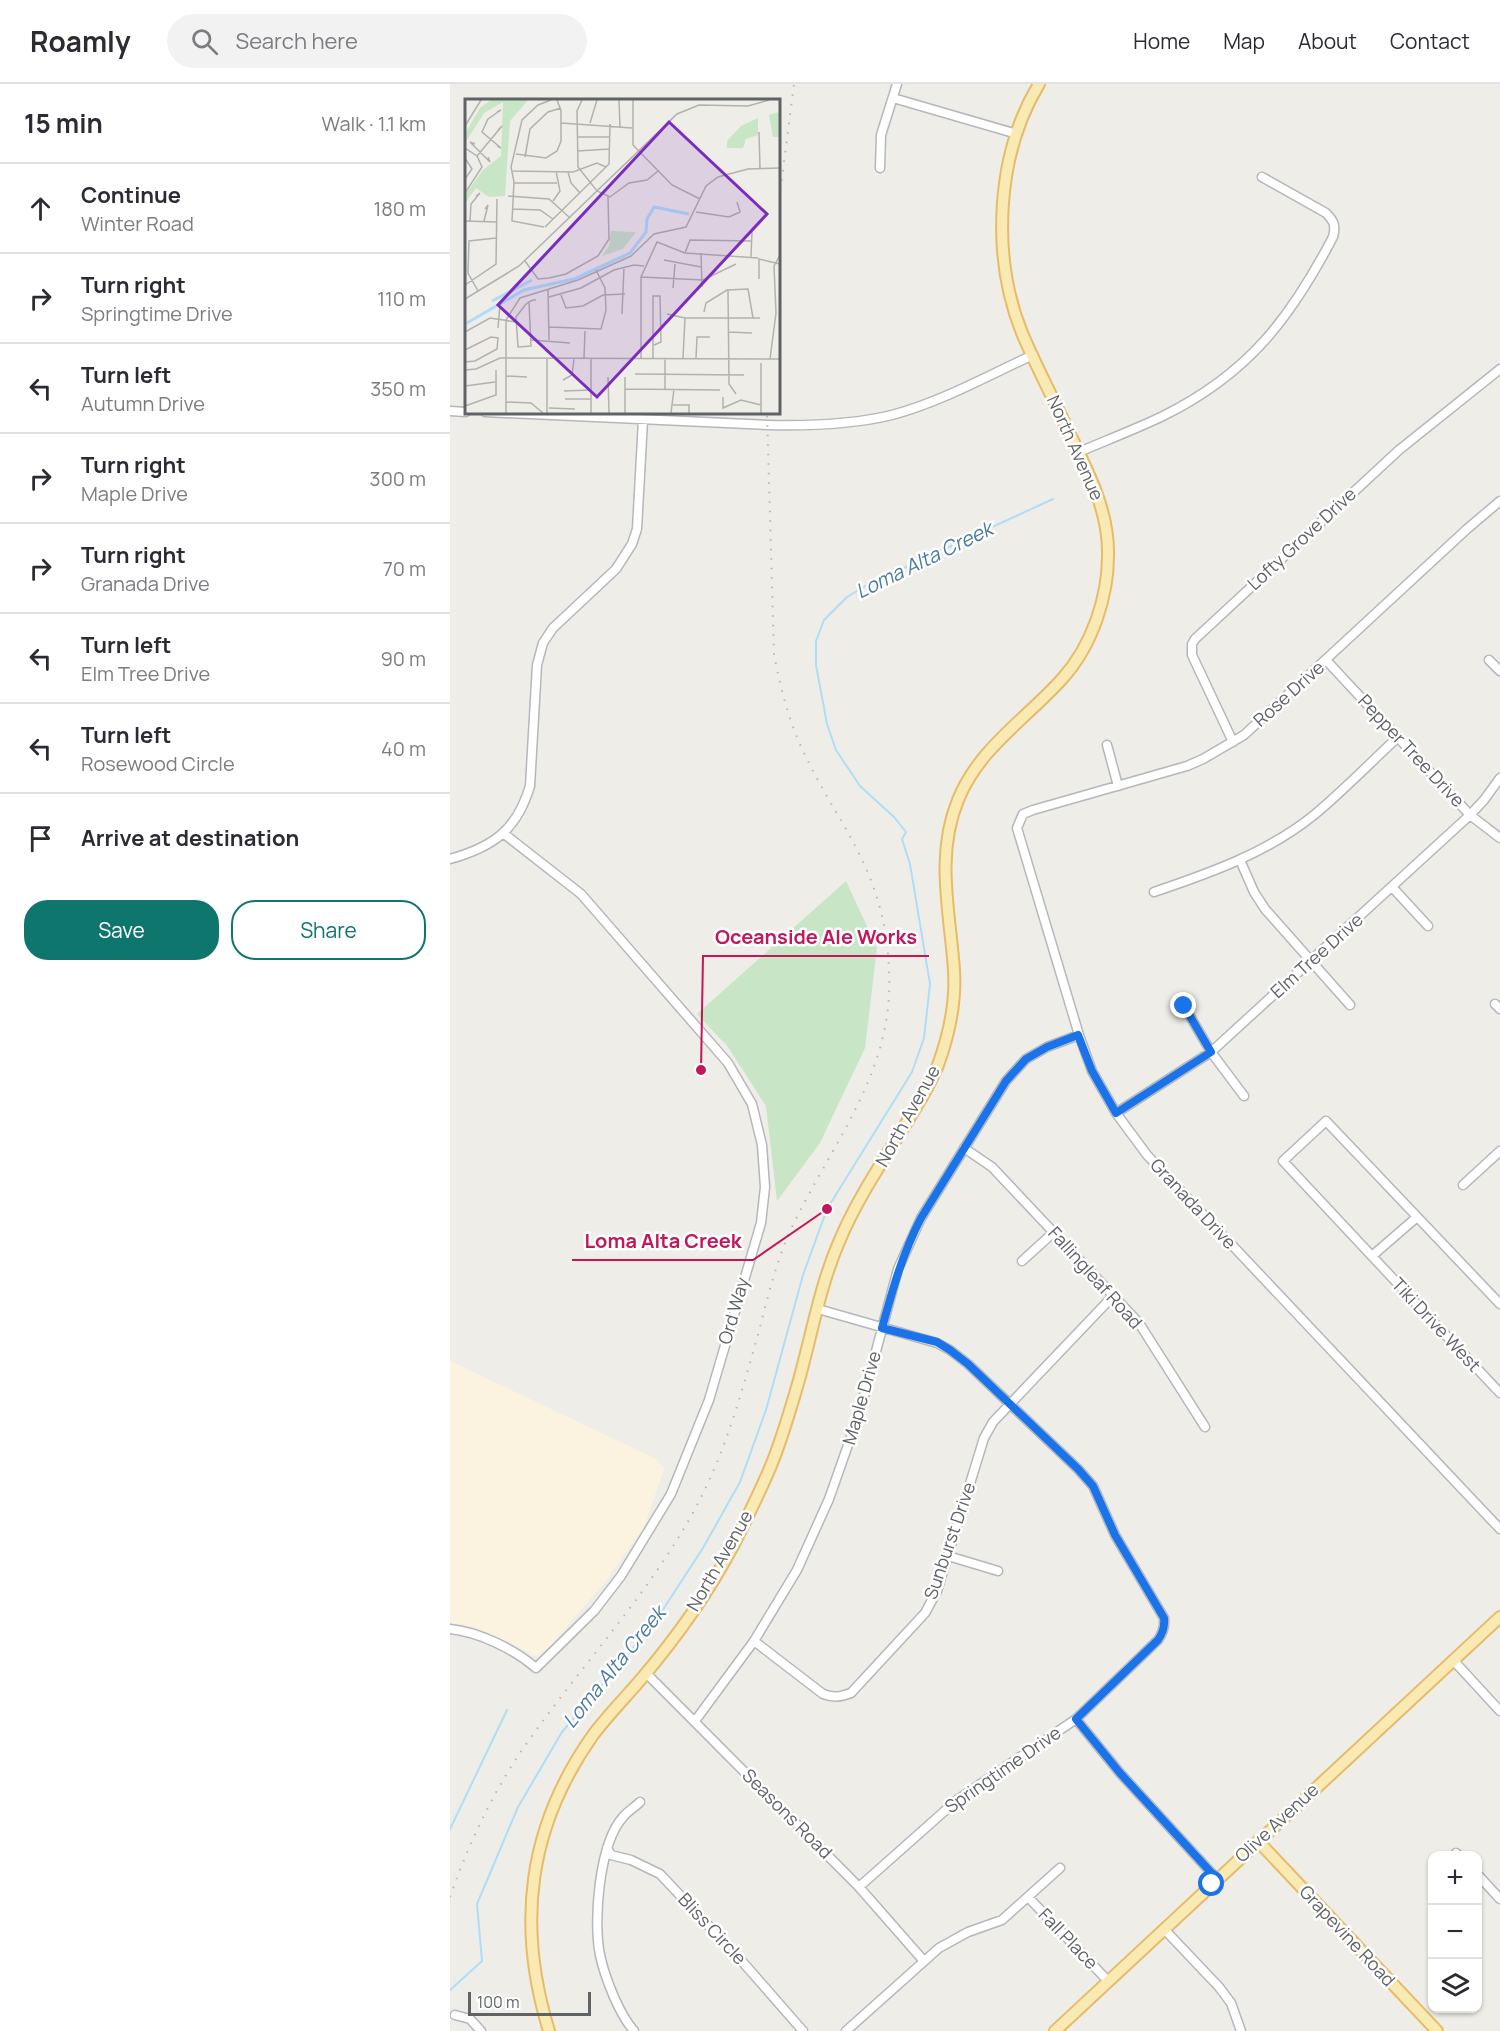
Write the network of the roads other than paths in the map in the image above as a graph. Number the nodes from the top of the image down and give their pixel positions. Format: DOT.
graph roads {
  1 [pos="897,84"];
  2 [pos="1040,84"];
  3 [pos="893,98"];
  4 [pos="1017,134"];
  5 [pos="880,168"];
  6 [pos="1262,177"];
  7 [pos="1033,355"];
  8 [pos="1500,369"];
  9 [pos="450,411"];
  10 [pos="465,412"];
  11 [pos="524,414"];
  12 [pos="643,420"];
  13 [pos="1079,452"];
  14 [pos="1500,501"];
  15 [pos="1326,660"];
  16 [pos="1489,660"];
  17 [pos="1500,671"];
  18 [pos="1398,737"];
  19 [pos="1233,742"];
  20 [pos="1107,745"];
  21 [pos="1500,778"];
  22 [pos="1118,786"];
  23 [pos="1033,810"];
  24 [pos="1470,815"];
  25 [pos="503,832"];
  26 [pos="1500,838"];
  27 [pos="450,859"];
  28 [pos="1240,860"];
  29 [pos="1392,887"];
  30 [pos="1154,892"];
  31 [pos="1428,926"];
  32 [pos="1312,961"];
  33 [pos="1350,1005"];
  34 [pos="1184,1006"];
  35 [pos="1078,1035"];
  36 [pos="1211,1052"];
  37 [pos="1244,1096"];
  38 [pos="1116,1113"];
  39 [pos="964,1148"];
  40 [pos="1500,1151"];
  41 [pos="1462,1185"];
  42 [pos="1417,1217"];
  43 [pos="1054,1232"];
  44 [pos="1372,1256"];
  45 [pos="1022,1261"];
  46 [pos="1113,1296"];
  47 [pos="1500,1304"];
  48 [pos="818,1309"];
  49 [pos="882,1328"];
  50 [pos="1500,1393"];
  51 [pos="1010,1404"];
  52 [pos="1205,1427"];
  53 [pos="1500,1530"];
  54 [pos="948,1556"];
  55 [pos="998,1571"];
  56 [pos="1500,1617"];
  57 [pos="450,1629"];
  58 [pos="754,1641"];
  59 [pos="1453,1660"];
  60 [pos="646,1673"];
  61 [pos="1500,1711"];
  62 [pos="1076,1719"];
  63 [pos="695,1721"];
  64 [pos="640,1802"];
  65 [pos="1258,1842"];
  66 [pos="607,1848"];
  67 [pos="1060,1868"];
  68 [pos="1217,1879"];
  69 [pos="1482,1879"];
  70 [pos="859,1887"];
  71 [pos="1028,1897"];
  72 [pos="1500,1899"];
  73 [pos="1164,1929"];
  74 [pos="923,1960"];
  75 [pos="1108,1981"];
  76 [pos="455,2015"];
  77 [pos="1431,2029"];
  78 [pos="481,2031"];
  79 [pos="549,2031"];
  80 [pos="634,2031"];
  81 [pos="803,2031"];
  82 [pos="846,2031"];
  83 [pos="1056,2031"];
  84 [pos="1241,2031"];
  1 -- 3 [label="street"];
  2 -- 4 [label="main road, North Avenue"];
  3 -- 4 [label="street"];
  3 -- 5 [label="street"];
  4 -- 7 [label="main road, North Avenue"];
  6 -- 13 [label="street"];
  7 -- 12 [label="street"];
  7 -- 13 [label="main road, North Avenue"];
  8 -- 19 [label="street, Lofty Grove Drive"];
  9 -- 10 [label="street"];
  11 -- 12 [label="street"];
  12 -- 25 [label="street"];
  13 -- 48 [label="main road, North Avenue"];
  14 -- 15 [label="street, Rose Drive"];
  15 -- 18 [label="street, Pepper Tree Drive"];
  15 -- 19 [label="street, Rose Drive"];
  16 -- 17 [label="street"];
  18 -- 24 [label="street, Pepper Tree Drive"];
  18 -- 28 [label="street"];
  19 -- 22 [label="street, Rose Drive"];
  20 -- 22 [label="street"];
  21 -- 24 [label="street, Elm Tree Drive"];
  22 -- 23 [label="street, Rose Drive"];
  23 -- 35 [label="street, Granada Drive"];
  24 -- 26 [label="street, Pepper Tree Drive"];
  24 -- 29 [label="street, Elm Tree Drive"];
  25 -- 27 [label="street"];
  25 -- 57 [label="street, Ord Way"];
  28 -- 30 [label="street"];
  28 -- 32 [label="street"];
  29 -- 31 [label="street"];
  29 -- 32 [label="street, Elm Tree Drive"];
  32 -- 33 [label="street"];
  32 -- 36 [label="street, Elm Tree Drive"];
  34 -- 36 [label="street"];
  35 -- 38 [label="street, Granada Drive"];
  35 -- 39 [label="street, Maple Drive"];
  36 -- 37 [label="street"];
  36 -- 38 [label="street, Elm Tree Drive"];
  38 -- 53 [label="street, Granada Drive"];
  39 -- 43 [label="street, Fallingleaf Road"];
  39 -- 49 [label="street, Maple Drive"];
  40 -- 41 [label="street"];
  42 -- 44 [label="street"];
  42 -- 44 [label="street, Tiki Drive West"];
  42 -- 47 [label="street"];
  43 -- 45 [label="street"];
  43 -- 46 [label="street, Fallingleaf Road"];
  44 -- 50 [label="street, Tiki Drive West"];
  46 -- 51 [label="street, Sunburst Drive"];
  46 -- 52 [label="street, Fallingleaf Road"];
  48 -- 49 [label="street"];
  48 -- 60 [label="main road, North Avenue"];
  49 -- 51 [label="street"];
  49 -- 58 [label="street, Maple Drive"];
  51 -- 54 [label="street, Sunburst Drive"];
  51 -- 62 [label="street, Springtime Drive"];
  54 -- 55 [label="street"];
  54 -- 58 [label="street, Sunburst Drive"];
  56 -- 59 [label="main road, Olive Avenue"];
  58 -- 63 [label="street, Maple Drive"];
  59 -- 61 [label="street"];
  59 -- 65 [label="main road, Olive Avenue"];
  60 -- 63 [label="street, Seasons Road"];
  60 -- 79 [label="main road, North Avenue"];
  62 -- 68 [label="street"];
  62 -- 70 [label="street, Springtime Drive"];
  63 -- 70 [label="street, Seasons Road"];
  64 -- 66 [label="street"];
  65 -- 68 [label="main road, Olive Avenue"];
  65 -- 77 [label="main road, Grapevine Road"];
  66 -- 80 [label="street"];
  66 -- 81 [label="street, Bliss Circle"];
  67 -- 71 [label="street"];
  68 -- 73 [label="main road, Olive Avenue"];
  69 -- 72 [label="street"];
  70 -- 74 [label="street, Seasons Road"];
  71 -- 74 [label="street"];
  71 -- 75 [label="street, Fall Place"];
  73 -- 75 [label="main road, Olive Avenue"];
  73 -- 84 [label="street"];
  74 -- 82 [label="street"];
  75 -- 83 [label="main road, Olive Avenue"];
  76 -- 78 [label="street"];
}
